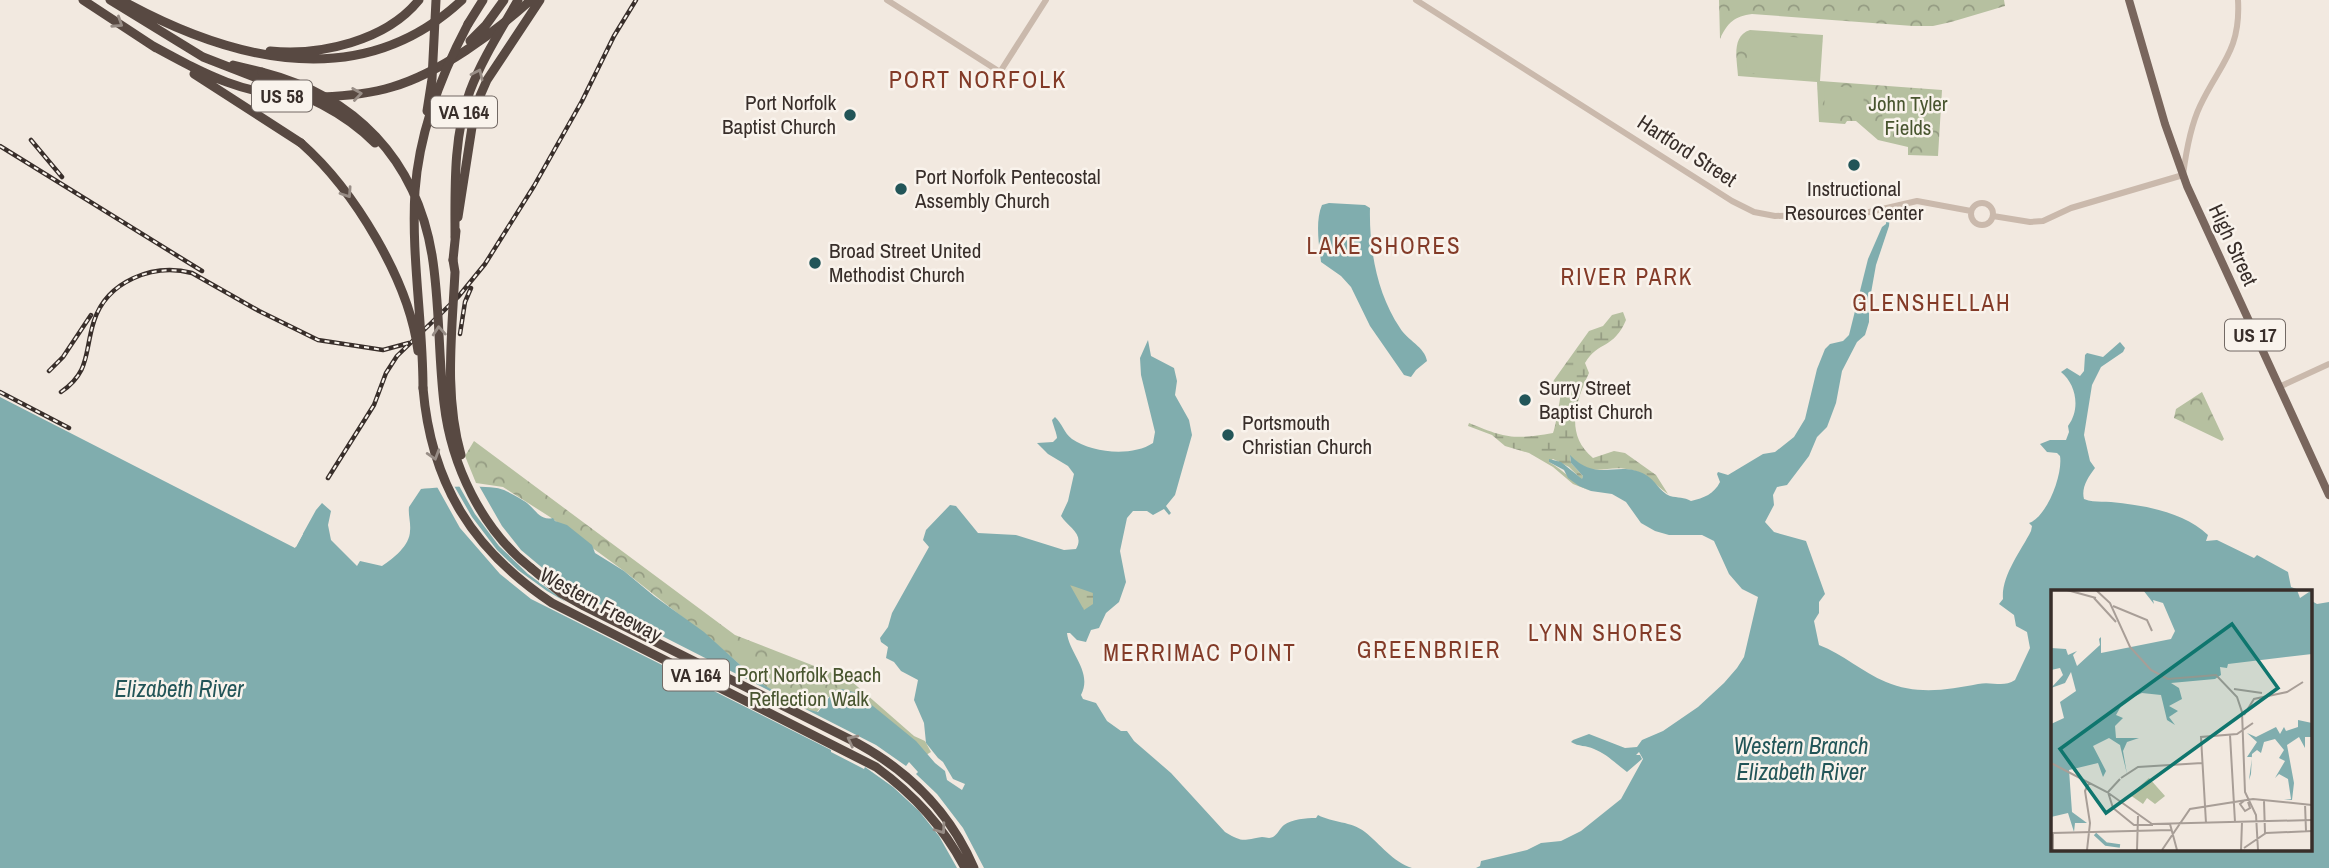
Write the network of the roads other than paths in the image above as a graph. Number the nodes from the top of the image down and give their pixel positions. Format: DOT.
graph roads {
  1 [pos="83,0"];
  2 [pos="110,0"];
  3 [pos="121,0"];
  4 [pos="419,0"];
  5 [pos="436,0"];
  6 [pos="462,0"];
  7 [pos="483,0"];
  8 [pos="504,0"];
  9 [pos="518,0"];
  10 [pos="531,0"];
  11 [pos="540,0"];
  12 [pos="887,0"];
  13 [pos="1046,0"];
  14 [pos="1416,0"];
  15 [pos="2129,0"];
  16 [pos="2238,0"];
  17 [pos="206,39"];
  18 [pos="153,46"];
  19 [pos="447,60"];
  20 [pos="422,144"];
  21 [pos="2183,175"];
  22 [pos="1972,211"];
  23 [pos="1993,216"];
  24 [pos="455,237"];
  25 [pos="2329,364"];
  26 [pos="2279,387"];
  27 [pos="423,388"];
  28 [pos="2329,495"];
  29 [pos="531,569"];
  30 [pos="965,868"];
  31 [pos="974,868"];
  1 -- 18 [label="highway, US 58, one-way"];
  29 -- 2 [label="highway, one-way, bridge"];
  3 -- 17 [label="highway, US 58"];
  4 -- 17 [label="highway"];
  5 -- 20 [label="highway, bridge"];
  6 -- 17 [label="highway, US 58"];
  7 -- 20 [label="highway, Western Freeway / VA 164, bridge"];
  8 -- 19 [label="highway, US 58"];
  24 -- 9 [label="highway, Western Freeway / VA 164, one-way, bridge"];
  10 -- 19 [label="highway"];
  11 -- 24 [label="highway, bridge"];
  12 -- 13 [label="street"];
  14 -- 22 [label="street, Hartford Street"];
  15 -- 21 [label="main road, High Street / US 17"];
  16 -- 21 [label="street"];
  18 -- 19 [label="highway, US 58, one-way"];
  18 -- 27 [label="highway, one-way, bridge"];
  20 -- 27 [label="highway, Western Freeway / VA 164, bridge"];
  21 -- 23 [label="street, Hartford Street"];
  21 -- 26 [label="main road, High Street / US 17"];
  22 -- 23 [label="street, Hartford Street"];
  22 -- 23 [label="street, Hartford Street"];
  24 -- 29 [label="highway, Western Freeway / VA 164, bridge"];
  25 -- 26 [label="street"];
  26 -- 28 [label="main road, High Street / US 17"];
  27 -- 30 [label="highway, Western Freeway / VA 164, one-way"];
  31 -- 29 [label="highway, Western Freeway / VA 164, one-way"];
}
